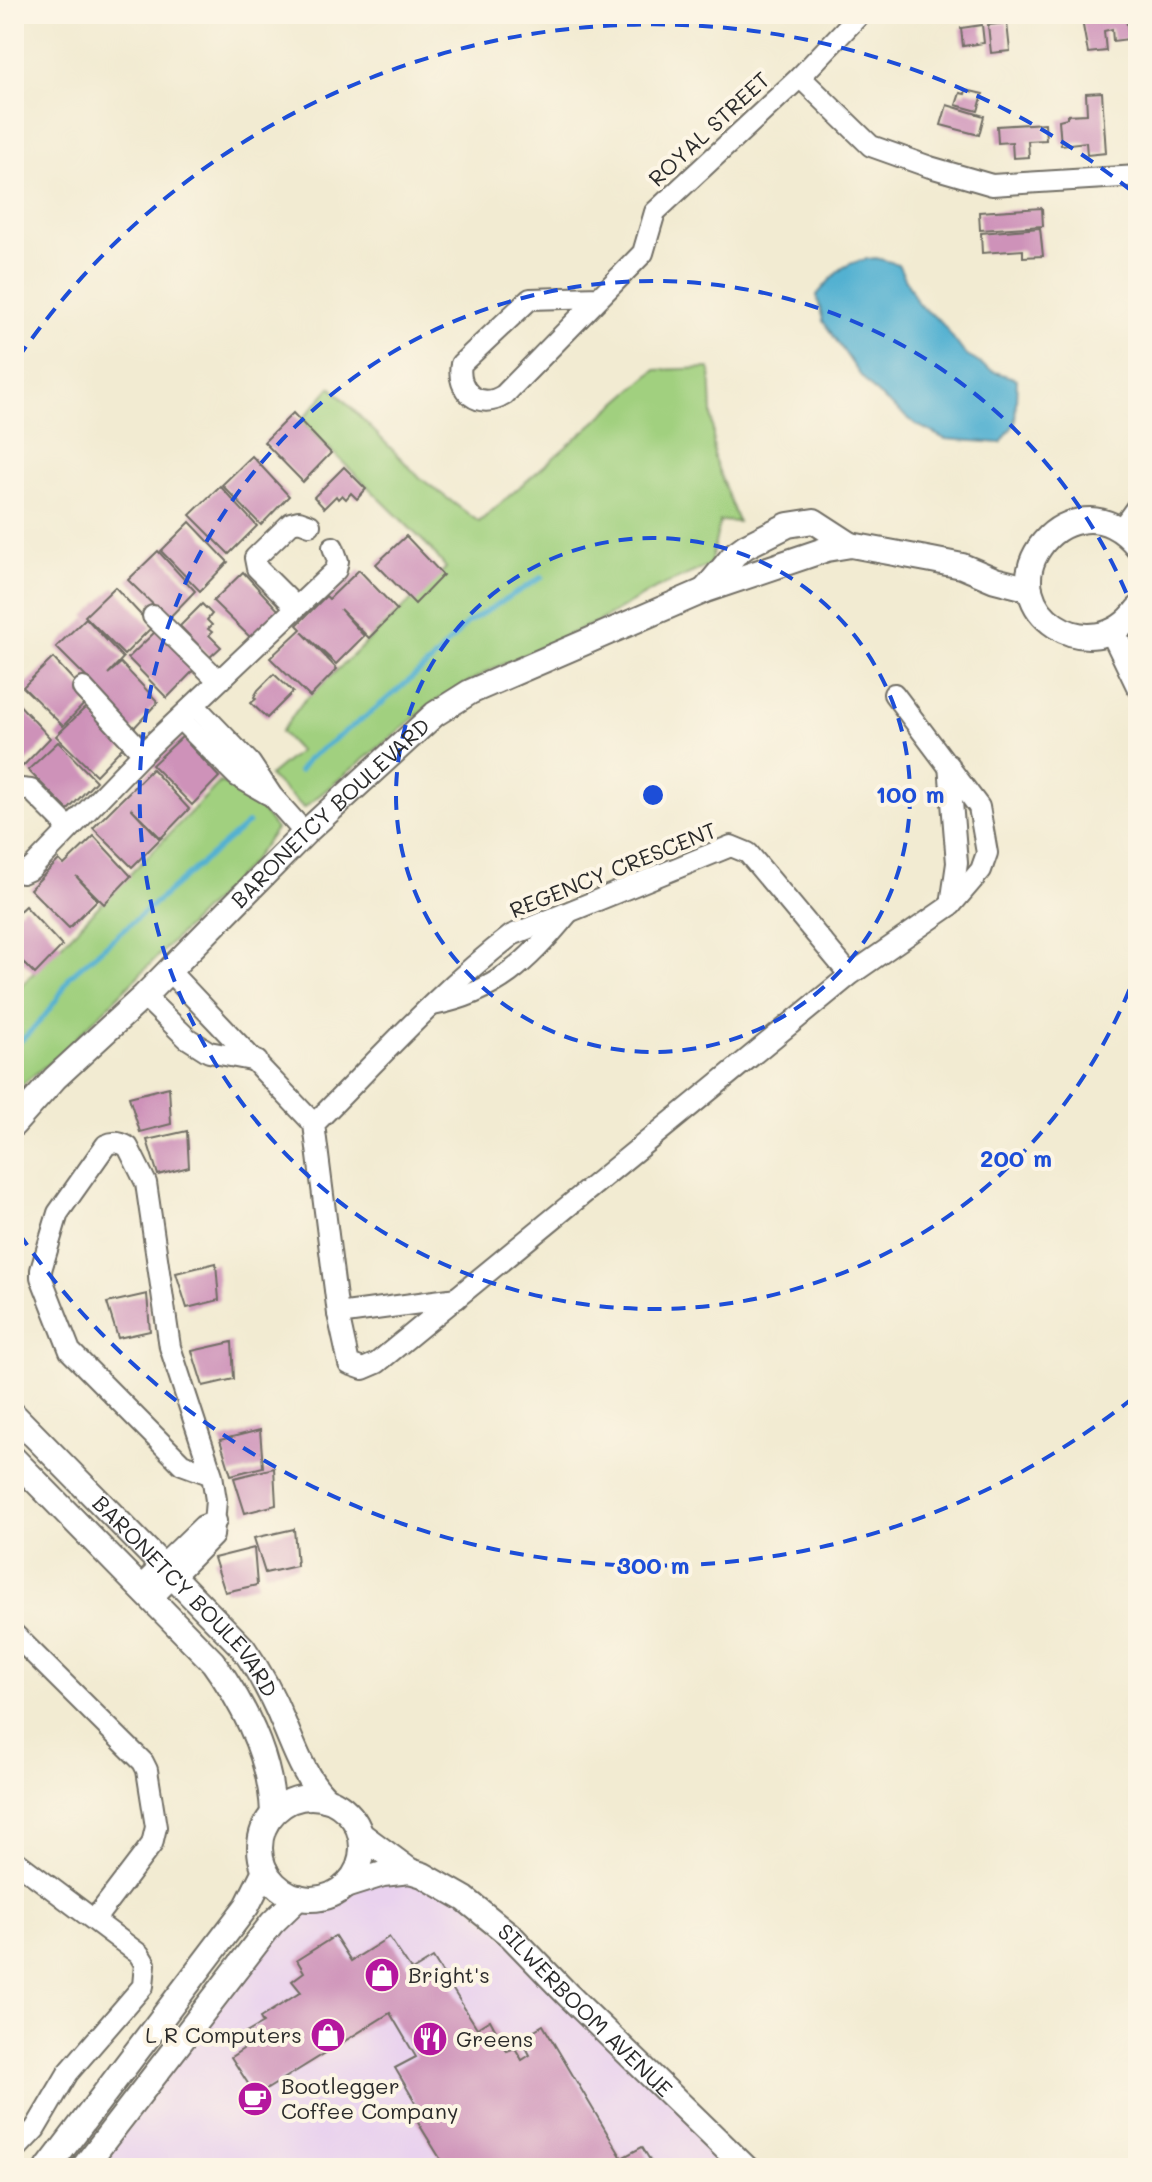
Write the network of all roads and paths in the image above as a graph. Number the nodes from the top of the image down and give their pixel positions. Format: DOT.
graph roads {
  1 [pos="860,14"];
  2 [pos="800,77"];
  3 [pos="1138,176"];
  4 [pos="604,293"];
  5 [pos="1138,509"];
  6 [pos="310,525"];
  7 [pos="1130,539"];
  8 [pos="851,545"];
  9 [pos="333,547"];
  10 [pos="1034,560"];
  11 [pos="962,566"];
  12 [pos="1030,589"];
  13 [pos="706,590"];
  14 [pos="296,607"];
  15 [pos="1138,609"];
  16 [pos="153,616"];
  17 [pos="1113,632"];
  18 [pos="218,680"];
  19 [pos="1138,684"];
  20 [pos="83,688"];
  21 [pos="894,694"];
  22 [pos="187,712"];
  23 [pos="143,753"];
  24 [pos="949,765"];
  25 [pos="14,793"];
  26 [pos="69,828"];
  27 [pos="305,833"];
  28 [pos="14,869"];
  29 [pos="951,905"];
  30 [pos="570,911"];
  31 [pos="850,975"];
  32 [pos="158,982"];
  33 [pos="433,1005"];
  34 [pos="250,1054"];
  35 [pos="14,1124"];
  36 [pos="314,1124"];
  37 [pos="457,1298"];
  38 [pos="338,1314"];
  39 [pos="14,1415"];
  40 [pos="14,1459"];
  41 [pos="212,1475"];
  42 [pos="169,1570"];
  43 [pos="146,1593"];
  44 [pos="14,1634"];
  45 [pos="326,1799"];
  46 [pos="273,1813"];
  47 [pos="360,1834"];
  48 [pos="14,1860"];
  49 [pos="265,1870"];
  50 [pos="410,1871"];
  51 [pos="345,1886"];
  52 [pos="299,1897"];
  53 [pos="95,1919"];
  54 [pos="14,2151"];
  55 [pos="48,2168"];
  56 [pos="83,2168"];
  57 [pos="746,2168"];
  1 -- 2 [label="street, ROYAL STREET"];
  2 -- 3 [label="street"];
  2 -- 4 [label="street, ROYAL STREET"];
  4 -- 4 [label="street, ROYAL STREET"];
  5 -- 7 [label="street"];
  6 -- 14 [label="street"];
  7 -- 10 [label="street"];
  8 -- 11 [label="street, BARONETCY BOULEVARD"];
  8 -- 13 [label="street, BARONETCY BOULEVARD"];
  8 -- 13 [label="street, BARONETCY BOULEVARD"];
  9 -- 14 [label="street"];
  10 -- 11 [label="street, BARONETCY BOULEVARD"];
  10 -- 12 [label="street"];
  11 -- 12 [label="street, BARONETCY BOULEVARD"];
  12 -- 17 [label="street"];
  13 -- 27 [label="street, BARONETCY BOULEVARD"];
  14 -- 18 [label="street"];
  15 -- 17 [label="street"];
  16 -- 18 [label="street"];
  17 -- 19 [label="street"];
  18 -- 22 [label="street"];
  20 -- 23 [label="street"];
  21 -- 24 [label="street"];
  22 -- 23 [label="street"];
  22 -- 27 [label="street"];
  23 -- 26 [label="street"];
  24 -- 29 [label="street"];
  24 -- 29 [label="street"];
  25 -- 26 [label="street"];
  26 -- 28 [label="street"];
  27 -- 32 [label="street, BARONETCY BOULEVARD"];
  29 -- 31 [label="street"];
  30 -- 31 [label="street, REGENCY CRESCENT"];
  30 -- 33 [label="street, REGENCY CRESCENT"];
  30 -- 33 [label="street"];
  31 -- 37 [label="street"];
  32 -- 34 [label="street"];
  32 -- 34 [label="street"];
  32 -- 35 [label="street, BARONETCY BOULEVARD"];
  33 -- 36 [label="street, REGENCY CRESCENT"];
  34 -- 36 [label="street"];
  36 -- 38 [label="street"];
  37 -- 38 [label="street"];
  37 -- 38 [label="street"];
  39 -- 42 [label="street, BARONETCY BOULEVARD"];
  40 -- 43 [label="street, BARONETCY BOULEVARD"];
  41 -- 41 [label="street"];
  41 -- 42 [label="street"];
  42 -- 43 [label="street"];
  42 -- 45 [label="street, BARONETCY BOULEVARD"];
  43 -- 46 [label="street, BARONETCY BOULEVARD"];
  44 -- 53 [label="street"];
  45 -- 46 [label="street"];
  45 -- 47 [label="street"];
  46 -- 49 [label="street"];
  47 -- 50 [label="street, SILWERBOOM AVENUE"];
  47 -- 51 [label="street"];
  48 -- 53 [label="street"];
  49 -- 52 [label="street"];
  49 -- 55 [label="street"];
  50 -- 51 [label="street"];
  50 -- 57 [label="street, SILWERBOOM AVENUE"];
  51 -- 52 [label="street"];
  52 -- 56 [label="street"];
  53 -- 54 [label="street"];
}
